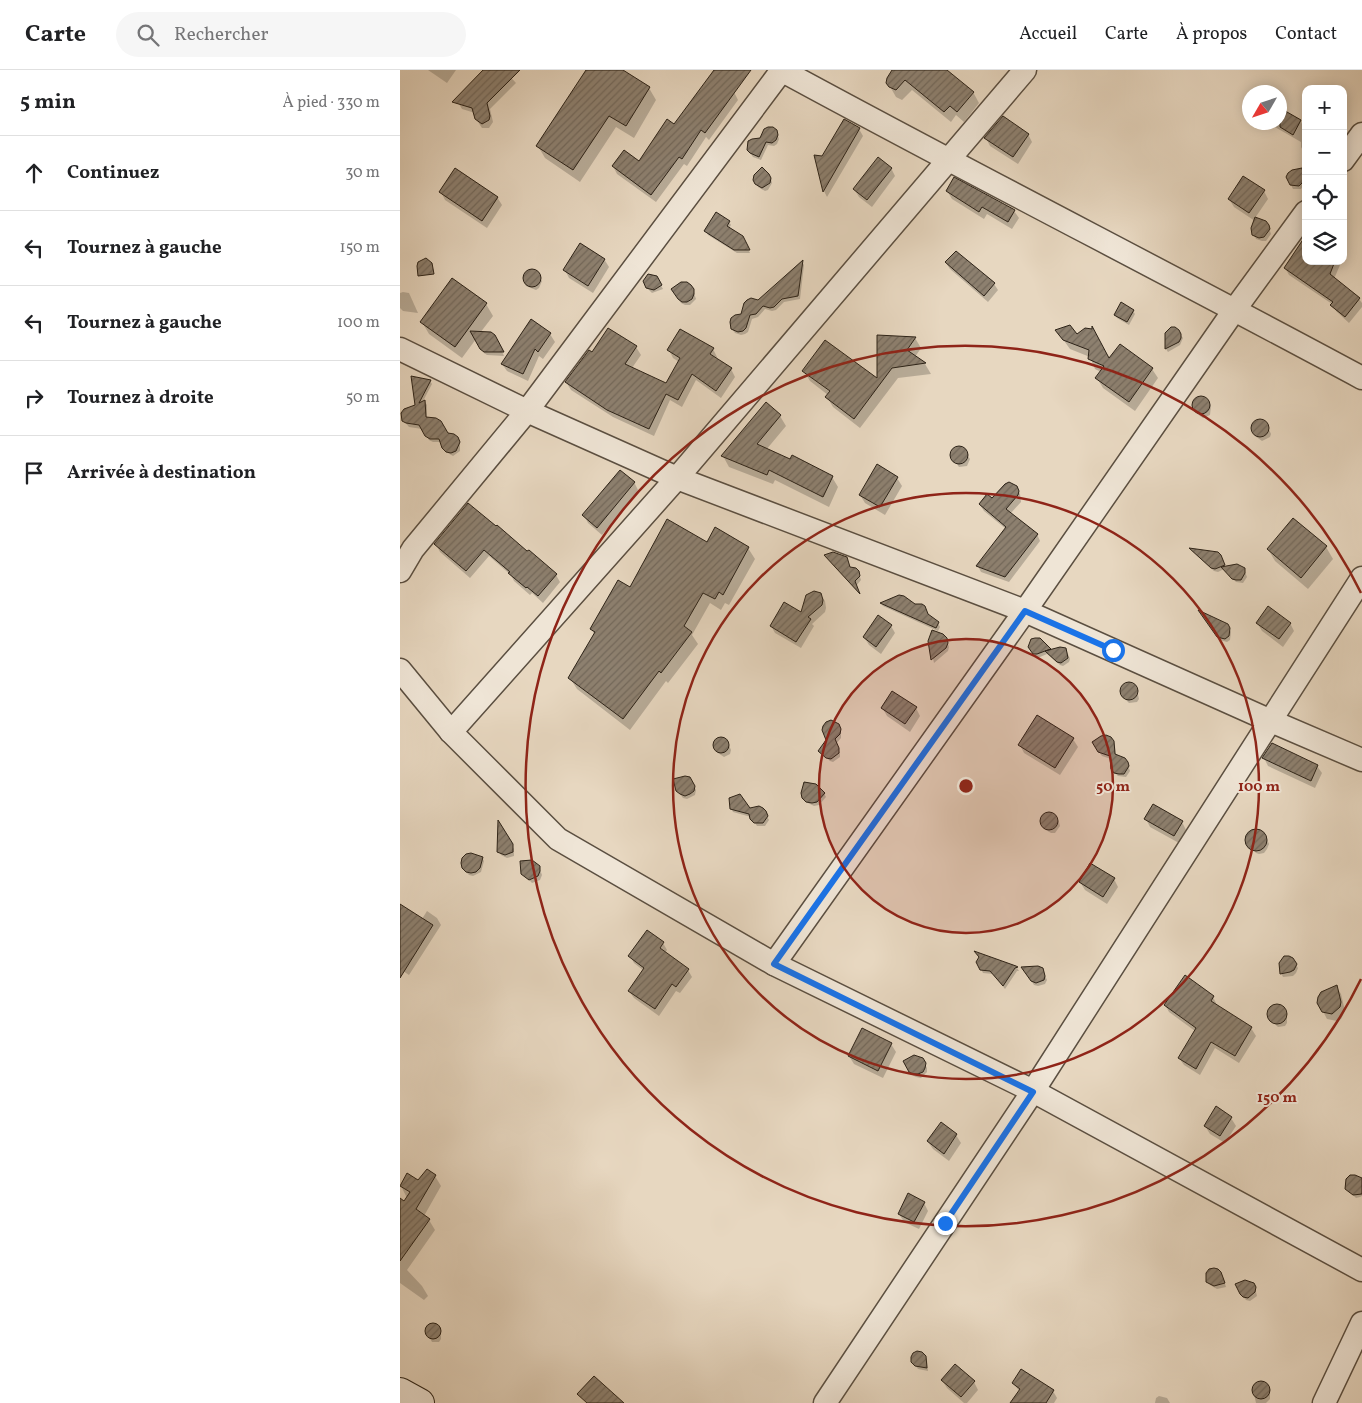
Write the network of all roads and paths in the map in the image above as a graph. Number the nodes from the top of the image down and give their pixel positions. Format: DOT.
graph roads {
  1 [pos="782,70"];
  2 [pos="1025,70"];
  3 [pos="1362,134"];
  4 [pos="1347,155"];
  5 [pos="947,160"];
  6 [pos="1302,217"];
  7 [pos="1235,309"];
  8 [pos="400,349"];
  9 [pos="1362,378"];
  10 [pos="527,411"];
  11 [pos="677,478"];
  12 [pos="400,571"];
  13 [pos="1362,578"];
  14 [pos="1025,611"];
  15 [pos="400,670"];
  16 [pos="1271,721"];
  17 [pos="451,732"];
  18 [pos="1362,760"];
  19 [pos="774,964"];
  20 [pos="1033,1092"];
  21 [pos="1362,1270"];
  22 [pos="1362,1323"];
  23 [pos="400,1392"];
  24 [pos="420,1403"];
  25 [pos="825,1403"];
  26 [pos="1324,1403"];
  1 -- 5 [label="street"];
  1 -- 10 [label="street"];
  2 -- 5 [label="street"];
  3 -- 4 [label="street"];
  5 -- 7 [label="street"];
  5 -- 11 [label="street"];
  6 -- 7 [label="street"];
  7 -- 9 [label="street"];
  7 -- 14 [label="street"];
  8 -- 10 [label="street"];
  10 -- 11 [label="street"];
  10 -- 12 [label="street"];
  11 -- 14 [label="street"];
  11 -- 17 [label="street"];
  13 -- 16 [label="street"];
  14 -- 16 [label="street"];
  14 -- 19 [label="street"];
  15 -- 17 [label="street"];
  16 -- 18 [label="street"];
  16 -- 20 [label="street"];
  17 -- 19 [label="street"];
  19 -- 20 [label="street"];
  20 -- 21 [label="street"];
  20 -- 25 [label="street"];
  22 -- 26 [label="street"];
  23 -- 24 [label="street"];
}
